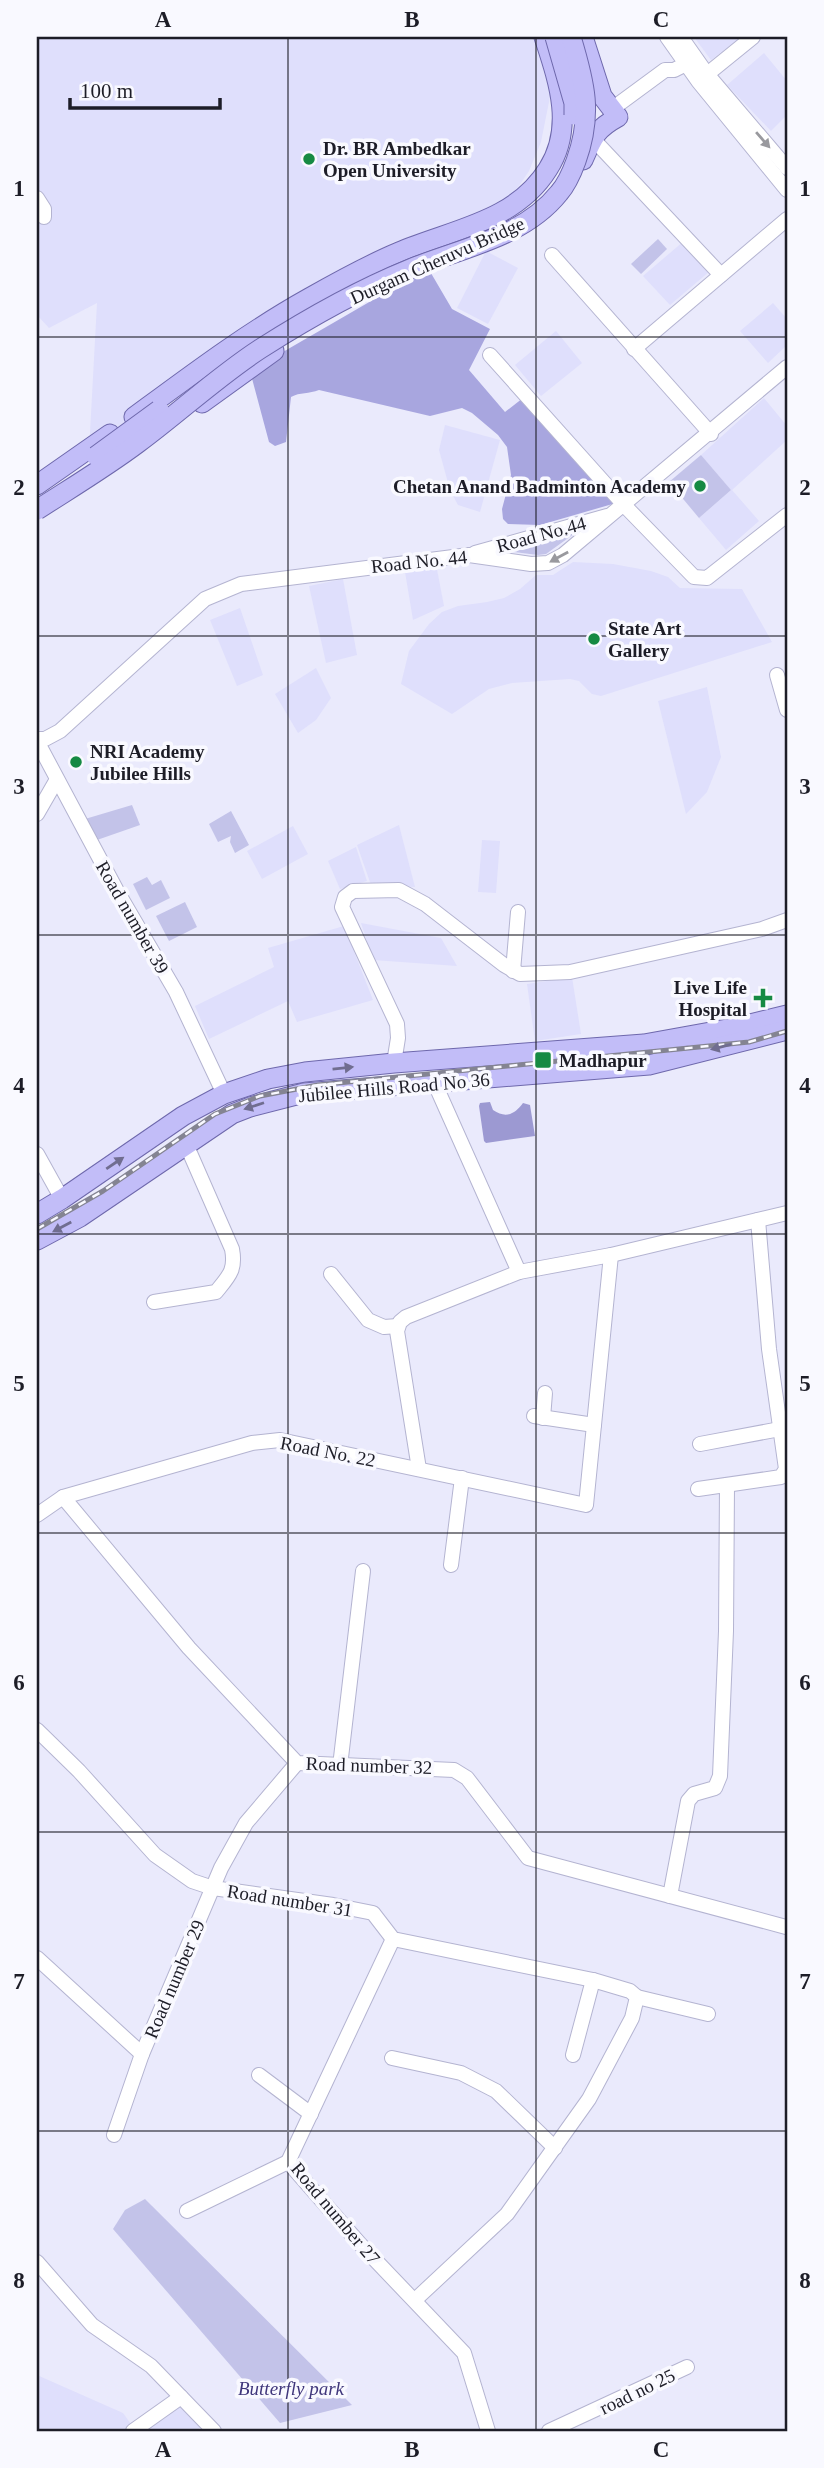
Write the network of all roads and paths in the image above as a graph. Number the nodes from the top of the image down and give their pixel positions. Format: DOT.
graph roads {
  1 [pos="544,37"];
  2 [pos="555,37"];
  3 [pos="571,37"];
  4 [pos="583,37"];
  5 [pos="667,37"];
  6 [pos="681,37"];
  7 [pos="753,37"];
  8 [pos="685,64"];
  9 [pos="703,78"];
  10 [pos="615,113"];
  11 [pos="592,138"];
  12 [pos="558,146"];
  13 [pos="787,168"];
  14 [pos="787,190"];
  15 [pos="37,198"];
  16 [pos="44,217"];
  17 [pos="787,219"];
  18 [pos="552,255"];
  19 [pos="721,275"];
  20 [pos="634,349"];
  21 [pos="490,355"];
  22 [pos="787,367"];
  23 [pos="711,434"];
  24 [pos="97,444"];
  25 [pos="100,479"];
  26 [pos="37,485"];
  27 [pos="37,496"];
  28 [pos="625,506"];
  29 [pos="37,510"];
  30 [pos="612,515"];
  31 [pos="787,515"];
  32 [pos="37,520"];
  33 [pos="470,555"];
  34 [pos="777,675"];
  35 [pos="787,710"];
  36 [pos="37,740"];
  37 [pos="56,781"];
  38 [pos="37,814"];
  39 [pos="518,912"];
  40 [pos="787,920"];
  41 [pos="513,971"];
  42 [pos="787,1014"];
  43 [pos="787,1030"];
  44 [pos="394,1063"];
  45 [pos="435,1083"];
  46 [pos="224,1094"];
  47 [pos="157,1135"];
  48 [pos="186,1144"];
  49 [pos="37,1154"];
  50 [pos="169,1157"];
  51 [pos="62,1199"];
  52 [pos="787,1213"];
  53 [pos="37,1214"];
  54 [pos="758,1220"];
  55 [pos="37,1240"];
  56 [pos="611,1255"];
  57 [pos="519,1272"];
  58 [pos="331,1274"];
  59 [pos="154,1302"];
  60 [pos="398,1326"];
  61 [pos="545,1393"];
  62 [pos="594,1426"];
  63 [pos="783,1432"];
  64 [pos="700,1444"];
  65 [pos="419,1469"];
  66 [pos="462,1478"];
  67 [pos="727,1485"];
  68 [pos="698,1489"];
  69 [pos="63,1497"];
  70 [pos="37,1516"];
  71 [pos="451,1565"];
  72 [pos="363,1571"];
  73 [pos="38,1734"];
  74 [pos="298,1763"];
  75 [pos="340,1766"];
  76 [pos="213,1888"];
  77 [pos="670,1896"];
  78 [pos="786,1927"];
  79 [pos="393,1939"];
  80 [pos="37,1958"];
  81 [pos="593,1980"];
  82 [pos="633,1994"];
  83 [pos="708,2014"];
  84 [pos="142,2054"];
  85 [pos="573,2055"];
  86 [pos="392,2058"];
  87 [pos="259,2076"];
  88 [pos="311,2115"];
  89 [pos="114,2135"];
  90 [pos="555,2148"];
  91 [pos="288,2162"];
  92 [pos="187,2211"];
  93 [pos="37,2262"];
  94 [pos="415,2300"];
  95 [pos="687,2367"];
  96 [pos="181,2396"];
  97 [pos="133,2431"];
  98 [pos="214,2431"];
  99 [pos="488,2431"];
  100 [pos="550,2431"];
  1 -- 12 [label="main road"];
  2 -- 27 [label="main road, Durgam Cheruvu Bridge, bridge"];
  3 -- 29 [label="main road, Durgam Cheruvu Bridge, bridge"];
  4 -- 10 [label="main road"];
  5 -- 8 [label="street"];
  6 -- 8 [label="street"];
  7 -- 9 [label="street"];
  8 -- 9 [label="street"];
  8 -- 10 [label="street"];
  9 -- 13 [label="street, one-way"];
  9 -- 14 [label="street"];
  10 -- 11 [label="main road"];
  10 -- 12 [label="main road"];
  11 -- 19 [label="street"];
  11 -- 25 [label="main road"];
  12 -- 24 [label="main road"];
  15 -- 16 [label="street"];
  17 -- 19 [label="street"];
  18 -- 20 [label="street"];
  19 -- 20 [label="street"];
  20 -- 23 [label="street"];
  21 -- 28 [label="street"];
  22 -- 23 [label="street, Road No. 44"];
  23 -- 28 [label="street, Road No. 44"];
  24 -- 25 [label="main road"];
  24 -- 26 [label="main road"];
  25 -- 32 [label="main road"];
  28 -- 30 [label="street, Road No. 44"];
  28 -- 31 [label="street"];
  30 -- 33 [label="street, Road No.44"];
  30 -- 33 [label="street, Road No. 44, one-way"];
  33 -- 36 [label="street, Road No. 44"];
  34 -- 35 [label="street"];
  36 -- 37 [label="street, Road number 39"];
  37 -- 38 [label="street"];
  37 -- 46 [label="street, Road number 39"];
  39 -- 41 [label="street"];
  40 -- 41 [label="street"];
  41 -- 44 [label="street"];
  42 -- 44 [label="main road, Jubilee Hills Road No 36"];
  43 -- 45 [label="main road, Jubilee Hills Road No 36, one-way"];
  46 -- 44 [label="main road, Jubilee Hills Road No 36, one-way"];
  45 -- 48 [label="main road, Jubilee Hills Road No 36, one-way"];
  45 -- 57 [label="street"];
  46 -- 47 [label="main road, Jubilee Hills Road No 36"];
  47 -- 50 [label="main road"];
  51 -- 47 [label="main road, Jubilee Hills Road No 36, one-way"];
  48 -- 50 [label="main road, Jubilee Hills Road No 36"];
  48 -- 59 [label="street"];
  49 -- 51 [label="street"];
  50 -- 55 [label="main road, Jubilee Hills Road No 36, one-way"];
  51 -- 53 [label="main road, Jubilee Hills Road No 36"];
  52 -- 54 [label="street"];
  54 -- 56 [label="street"];
  54 -- 63 [label="street"];
  56 -- 57 [label="street"];
  56 -- 62 [label="street"];
  57 -- 60 [label="street"];
  58 -- 60 [label="street"];
  60 -- 65 [label="street"];
  61 -- 62 [label="street"];
  62 -- 66 [label="street, Road No. 22"];
  63 -- 64 [label="street"];
  63 -- 67 [label="street"];
  65 -- 66 [label="street, Road No. 22"];
  65 -- 69 [label="street, Road No. 22"];
  66 -- 71 [label="street"];
  67 -- 68 [label="street"];
  67 -- 77 [label="street"];
  69 -- 70 [label="street, Road No. 22"];
  69 -- 74 [label="street, Road number 32"];
  72 -- 75 [label="street"];
  73 -- 76 [label="street, Road number 31"];
  74 -- 75 [label="street, Road number 32"];
  74 -- 76 [label="street, Road number 29"];
  75 -- 77 [label="street, Road number 32"];
  76 -- 79 [label="street, Road number 31"];
  76 -- 84 [label="street, Road number 29"];
  77 -- 78 [label="street, Road number 32"];
  79 -- 81 [label="street"];
  79 -- 88 [label="street, Road number 27"];
  80 -- 84 [label="street"];
  81 -- 82 [label="street"];
  81 -- 85 [label="street"];
  82 -- 83 [label="street"];
  82 -- 90 [label="street"];
  84 -- 89 [label="street, Road number 29"];
  86 -- 90 [label="street"];
  87 -- 88 [label="street"];
  88 -- 91 [label="street, Road number 27"];
  90 -- 94 [label="street"];
  91 -- 92 [label="street"];
  91 -- 94 [label="street, Road number 27"];
  93 -- 96 [label="street"];
  94 -- 99 [label="street, Road number 27"];
  95 -- 100 [label="street, road no 25"];
  96 -- 97 [label="street"];
  96 -- 98 [label="street"];
}
